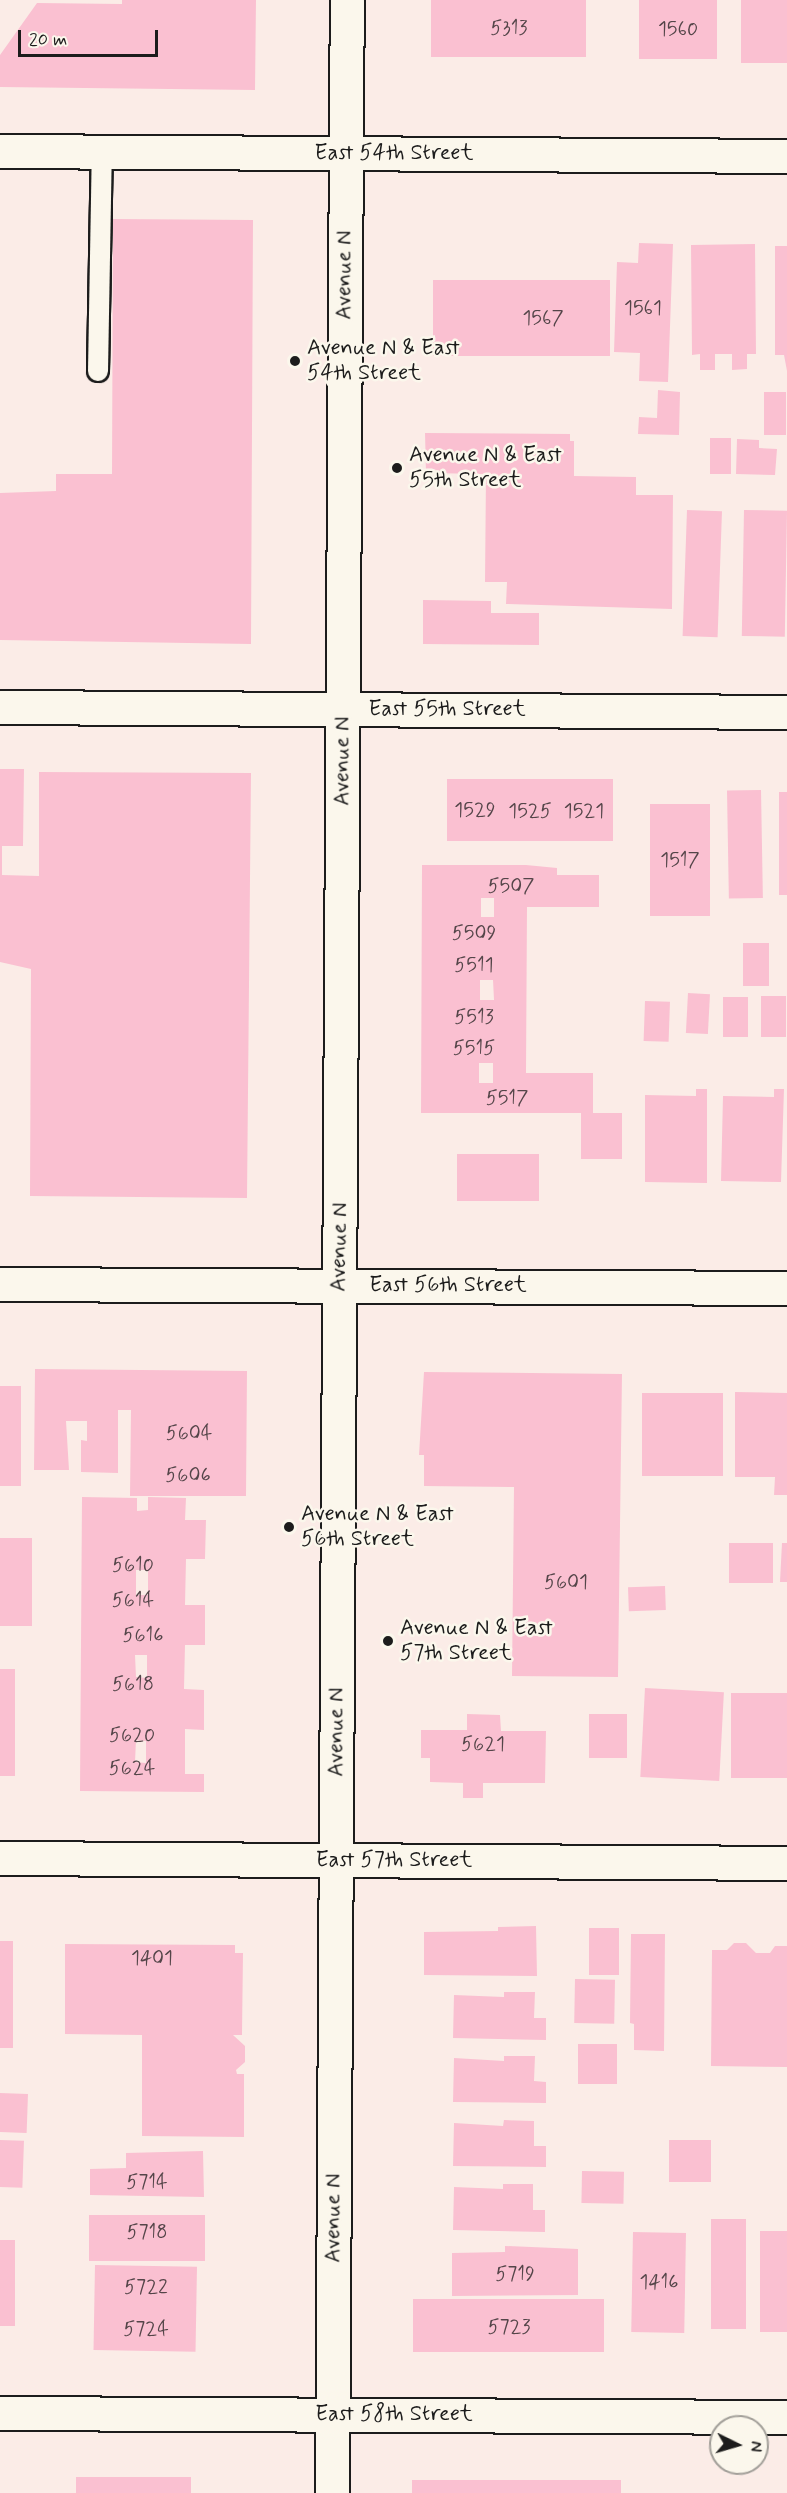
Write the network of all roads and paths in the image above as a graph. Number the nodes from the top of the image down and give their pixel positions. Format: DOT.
graph roads {
  1 [pos="347,0"];
  2 [pos="0,152"];
  3 [pos="102,152"];
  4 [pos="346,153"];
  5 [pos="787,156"];
  6 [pos="98,371"];
  7 [pos="0,706"];
  8 [pos="343,709"];
  9 [pos="787,712"];
  10 [pos="0,1284"];
  11 [pos="339,1285"];
  12 [pos="787,1288"];
  13 [pos="0,1858"];
  14 [pos="336,1860"];
  15 [pos="787,1863"];
  16 [pos="0,2412"];
  17 [pos="333,2414"];
  18 [pos="787,2417"];
  19 [pos="332,2493"];
  1 -- 4 [label="street, Avenue N"];
  2 -- 3 [label="street, East 54th Street"];
  3 -- 4 [label="street, East 54th Street"];
  3 -- 6 [label="lane"];
  4 -- 5 [label="street, East 54th Street"];
  4 -- 8 [label="street, Avenue N"];
  7 -- 8 [label="street, East 55th Street"];
  8 -- 9 [label="street, East 55th Street"];
  8 -- 11 [label="street, Avenue N"];
  10 -- 11 [label="street, East 56th Street"];
  11 -- 12 [label="street, East 56th Street"];
  11 -- 14 [label="street, Avenue N"];
  13 -- 14 [label="street, East 57th Street"];
  14 -- 15 [label="street, East 57th Street"];
  14 -- 17 [label="street, Avenue N"];
  16 -- 17 [label="street, East 58th Street"];
  17 -- 18 [label="street, East 58th Street"];
  17 -- 19 [label="street, Avenue N"];
}
